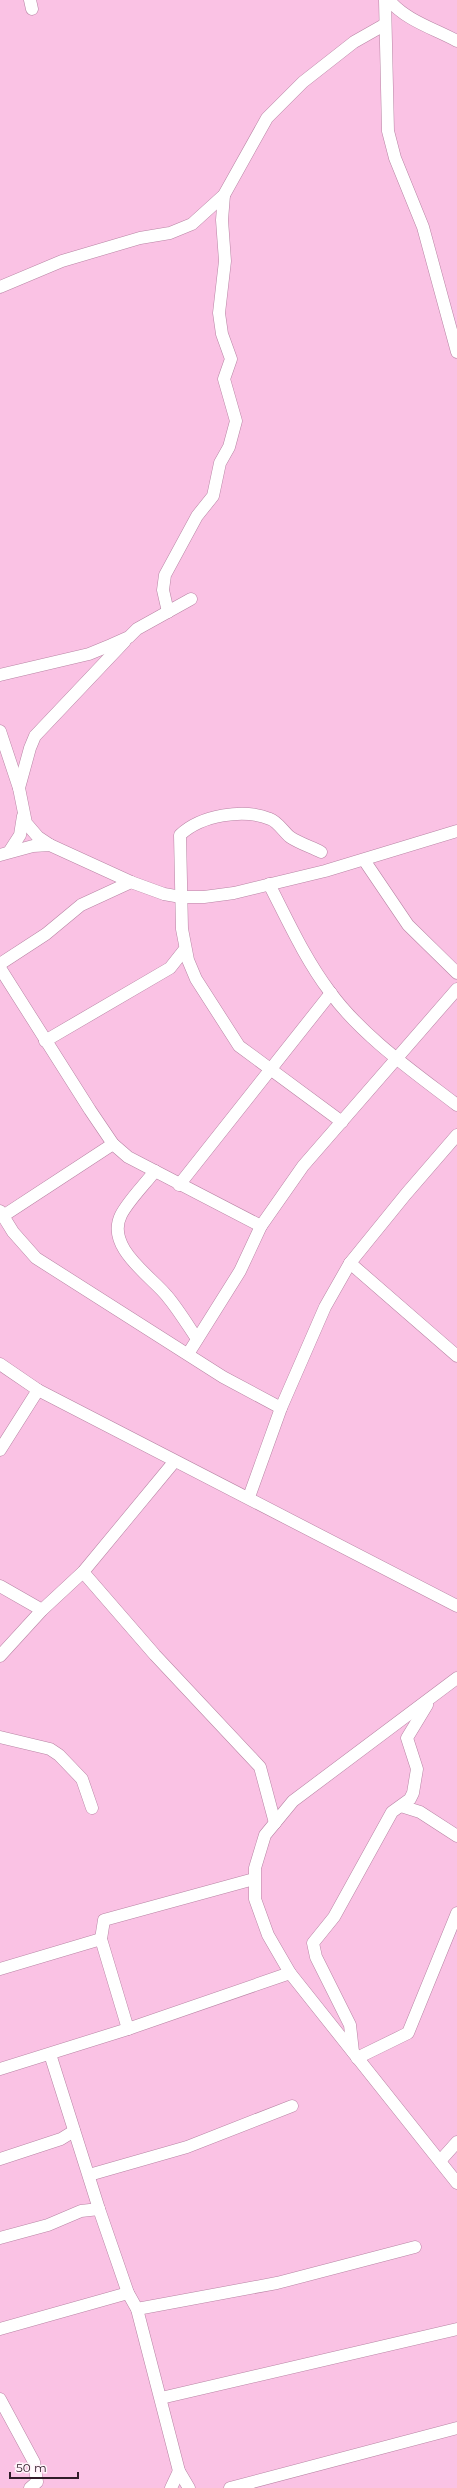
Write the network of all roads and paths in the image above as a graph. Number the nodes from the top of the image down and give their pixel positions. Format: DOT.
graph roads {
  1 [pos="385,0"];
  2 [pos="389,0"];
  3 [pos="384,25"];
  4 [pos="457,41"];
  5 [pos="224,195"];
  6 [pos="0,286"];
  7 [pos="457,352"];
  8 [pos="191,599"];
  9 [pos="168,612"];
  10 [pos="129,638"];
  11 [pos="0,675"];
  12 [pos="0,731"];
  13 [pos="19,788"];
  14 [pos="23,816"];
  15 [pos="457,831"];
  16 [pos="50,845"];
  17 [pos="321,852"];
  18 [pos="4,854"];
  19 [pos="364,860"];
  20 [pos="130,882"];
  21 [pos="269,884"];
  22 [pos="181,897"];
  23 [pos="184,949"];
  24 [pos="0,964"];
  25 [pos="174,965"];
  26 [pos="0,968"];
  27 [pos="192,971"];
  28 [pos="457,974"];
  29 [pos="457,989"];
  30 [pos="331,993"];
  31 [pos="45,1041"];
  32 [pos="398,1059"];
  33 [pos="271,1069"];
  34 [pos="457,1105"];
  35 [pos="342,1122"];
  36 [pos="457,1135"];
  37 [pos="113,1144"];
  38 [pos="155,1171"];
  39 [pos="180,1185"];
  40 [pos="2,1213"];
  41 [pos="261,1226"];
  42 [pos="350,1263"];
  43 [pos="197,1339"];
  44 [pos="188,1354"];
  45 [pos="457,1356"];
  46 [pos="0,1364"];
  47 [pos="38,1390"];
  48 [pos="281,1408"];
  49 [pos="0,1450"];
  50 [pos="174,1462"];
  51 [pos="249,1497"];
  52 [pos="83,1572"];
  53 [pos="0,1586"];
  54 [pos="457,1606"];
  55 [pos="42,1610"];
  56 [pos="0,1656"];
  57 [pos="457,1678"];
  58 [pos="430,1699"];
  59 [pos="0,1737"];
  60 [pos="401,1806"];
  61 [pos="92,1808"];
  62 [pos="275,1823"];
  63 [pos="457,1836"];
  64 [pos="254,1879"];
  65 [pos="457,1913"];
  66 [pos="101,1939"];
  67 [pos="0,1969"];
  68 [pos="290,1973"];
  69 [pos="128,2029"];
  70 [pos="50,2054"];
  71 [pos="355,2055"];
  72 [pos="0,2069"];
  73 [pos="292,2106"];
  74 [pos="74,2131"];
  75 [pos="457,2142"];
  76 [pos="0,2160"];
  77 [pos="440,2161"];
  78 [pos="89,2175"];
  79 [pos="457,2184"];
  80 [pos="99,2209"];
  81 [pos="0,2238"];
  82 [pos="414,2247"];
  83 [pos="128,2293"];
  84 [pos="137,2309"];
  85 [pos="0,2329"];
  86 [pos="457,2329"];
  87 [pos="162,2398"];
  88 [pos="0,2399"];
  89 [pos="457,2428"];
  90 [pos="179,2471"];
  91 [pos="35,2486"];
  92 [pos="171,2488"];
  93 [pos="189,2488"];
  94 [pos="230,2488"];
  1 -- 3 [label="street"];
  2 -- 4 [label="street"];
  3 -- 5 [label="street"];
  3 -- 7 [label="street"];
  5 -- 6 [label="street"];
  5 -- 9 [label="street"];
  8 -- 9 [label="street"];
  9 -- 10 [label="street"];
  10 -- 11 [label="street"];
  10 -- 13 [label="street"];
  12 -- 13 [label="street"];
  13 -- 14 [label="street"];
  14 -- 16 [label="street"];
  14 -- 18 [label="street"];
  15 -- 19 [label="street"];
  16 -- 18 [label="street"];
  16 -- 20 [label="street"];
  17 -- 22 [label="street"];
  19 -- 21 [label="street"];
  19 -- 28 [label="street"];
  20 -- 22 [label="street"];
  20 -- 24 [label="street"];
  21 -- 22 [label="street"];
  21 -- 30 [label="street"];
  22 -- 23 [label="street"];
  23 -- 25 [label="street"];
  23 -- 27 [label="street"];
  25 -- 27 [label="street"];
  25 -- 31 [label="street"];
  26 -- 31 [label="street"];
  27 -- 33 [label="street"];
  29 -- 32 [label="street"];
  30 -- 32 [label="street"];
  30 -- 33 [label="street"];
  31 -- 37 [label="street"];
  32 -- 34 [label="street"];
  32 -- 35 [label="street"];
  33 -- 35 [label="street"];
  33 -- 39 [label="street"];
  35 -- 41 [label="street"];
  36 -- 42 [label="street"];
  37 -- 38 [label="street"];
  37 -- 40 [label="street"];
  38 -- 39 [label="street"];
  38 -- 43 [label="street"];
  39 -- 41 [label="street"];
  40 -- 44 [label="street"];
  41 -- 43 [label="street"];
  42 -- 45 [label="street"];
  42 -- 48 [label="street"];
  43 -- 44 [label="street"];
  44 -- 48 [label="street"];
  46 -- 47 [label="street"];
  47 -- 49 [label="street"];
  47 -- 50 [label="street"];
  48 -- 51 [label="street"];
  50 -- 51 [label="street"];
  50 -- 52 [label="street"];
  51 -- 54 [label="street"];
  52 -- 55 [label="street"];
  52 -- 62 [label="street"];
  53 -- 55 [label="street"];
  55 -- 56 [label="street"];
  57 -- 58 [label="street"];
  58 -- 60 [label="street"];
  58 -- 62 [label="street"];
  59 -- 61 [label="street"];
  60 -- 63 [label="street"];
  60 -- 71 [label="street"];
  62 -- 64 [label="street"];
  64 -- 66 [label="street"];
  64 -- 68 [label="street"];
  65 -- 71 [label="street"];
  66 -- 67 [label="street"];
  66 -- 69 [label="street"];
  68 -- 69 [label="street"];
  68 -- 71 [label="street"];
  69 -- 70 [label="street"];
  70 -- 72 [label="street"];
  70 -- 74 [label="street"];
  71 -- 77 [label="street"];
  73 -- 78 [label="street"];
  74 -- 76 [label="street"];
  74 -- 78 [label="street"];
  75 -- 77 [label="street"];
  77 -- 79 [label="street"];
  78 -- 80 [label="street"];
  80 -- 81 [label="street"];
  80 -- 83 [label="street"];
  82 -- 84 [label="street"];
  83 -- 84 [label="street"];
  83 -- 85 [label="street"];
  84 -- 87 [label="street"];
  86 -- 87 [label="street"];
  87 -- 90 [label="street"];
  88 -- 91 [label="street"];
  89 -- 94 [label="street"];
  90 -- 92 [label="street"];
  90 -- 93 [label="street"];
}
